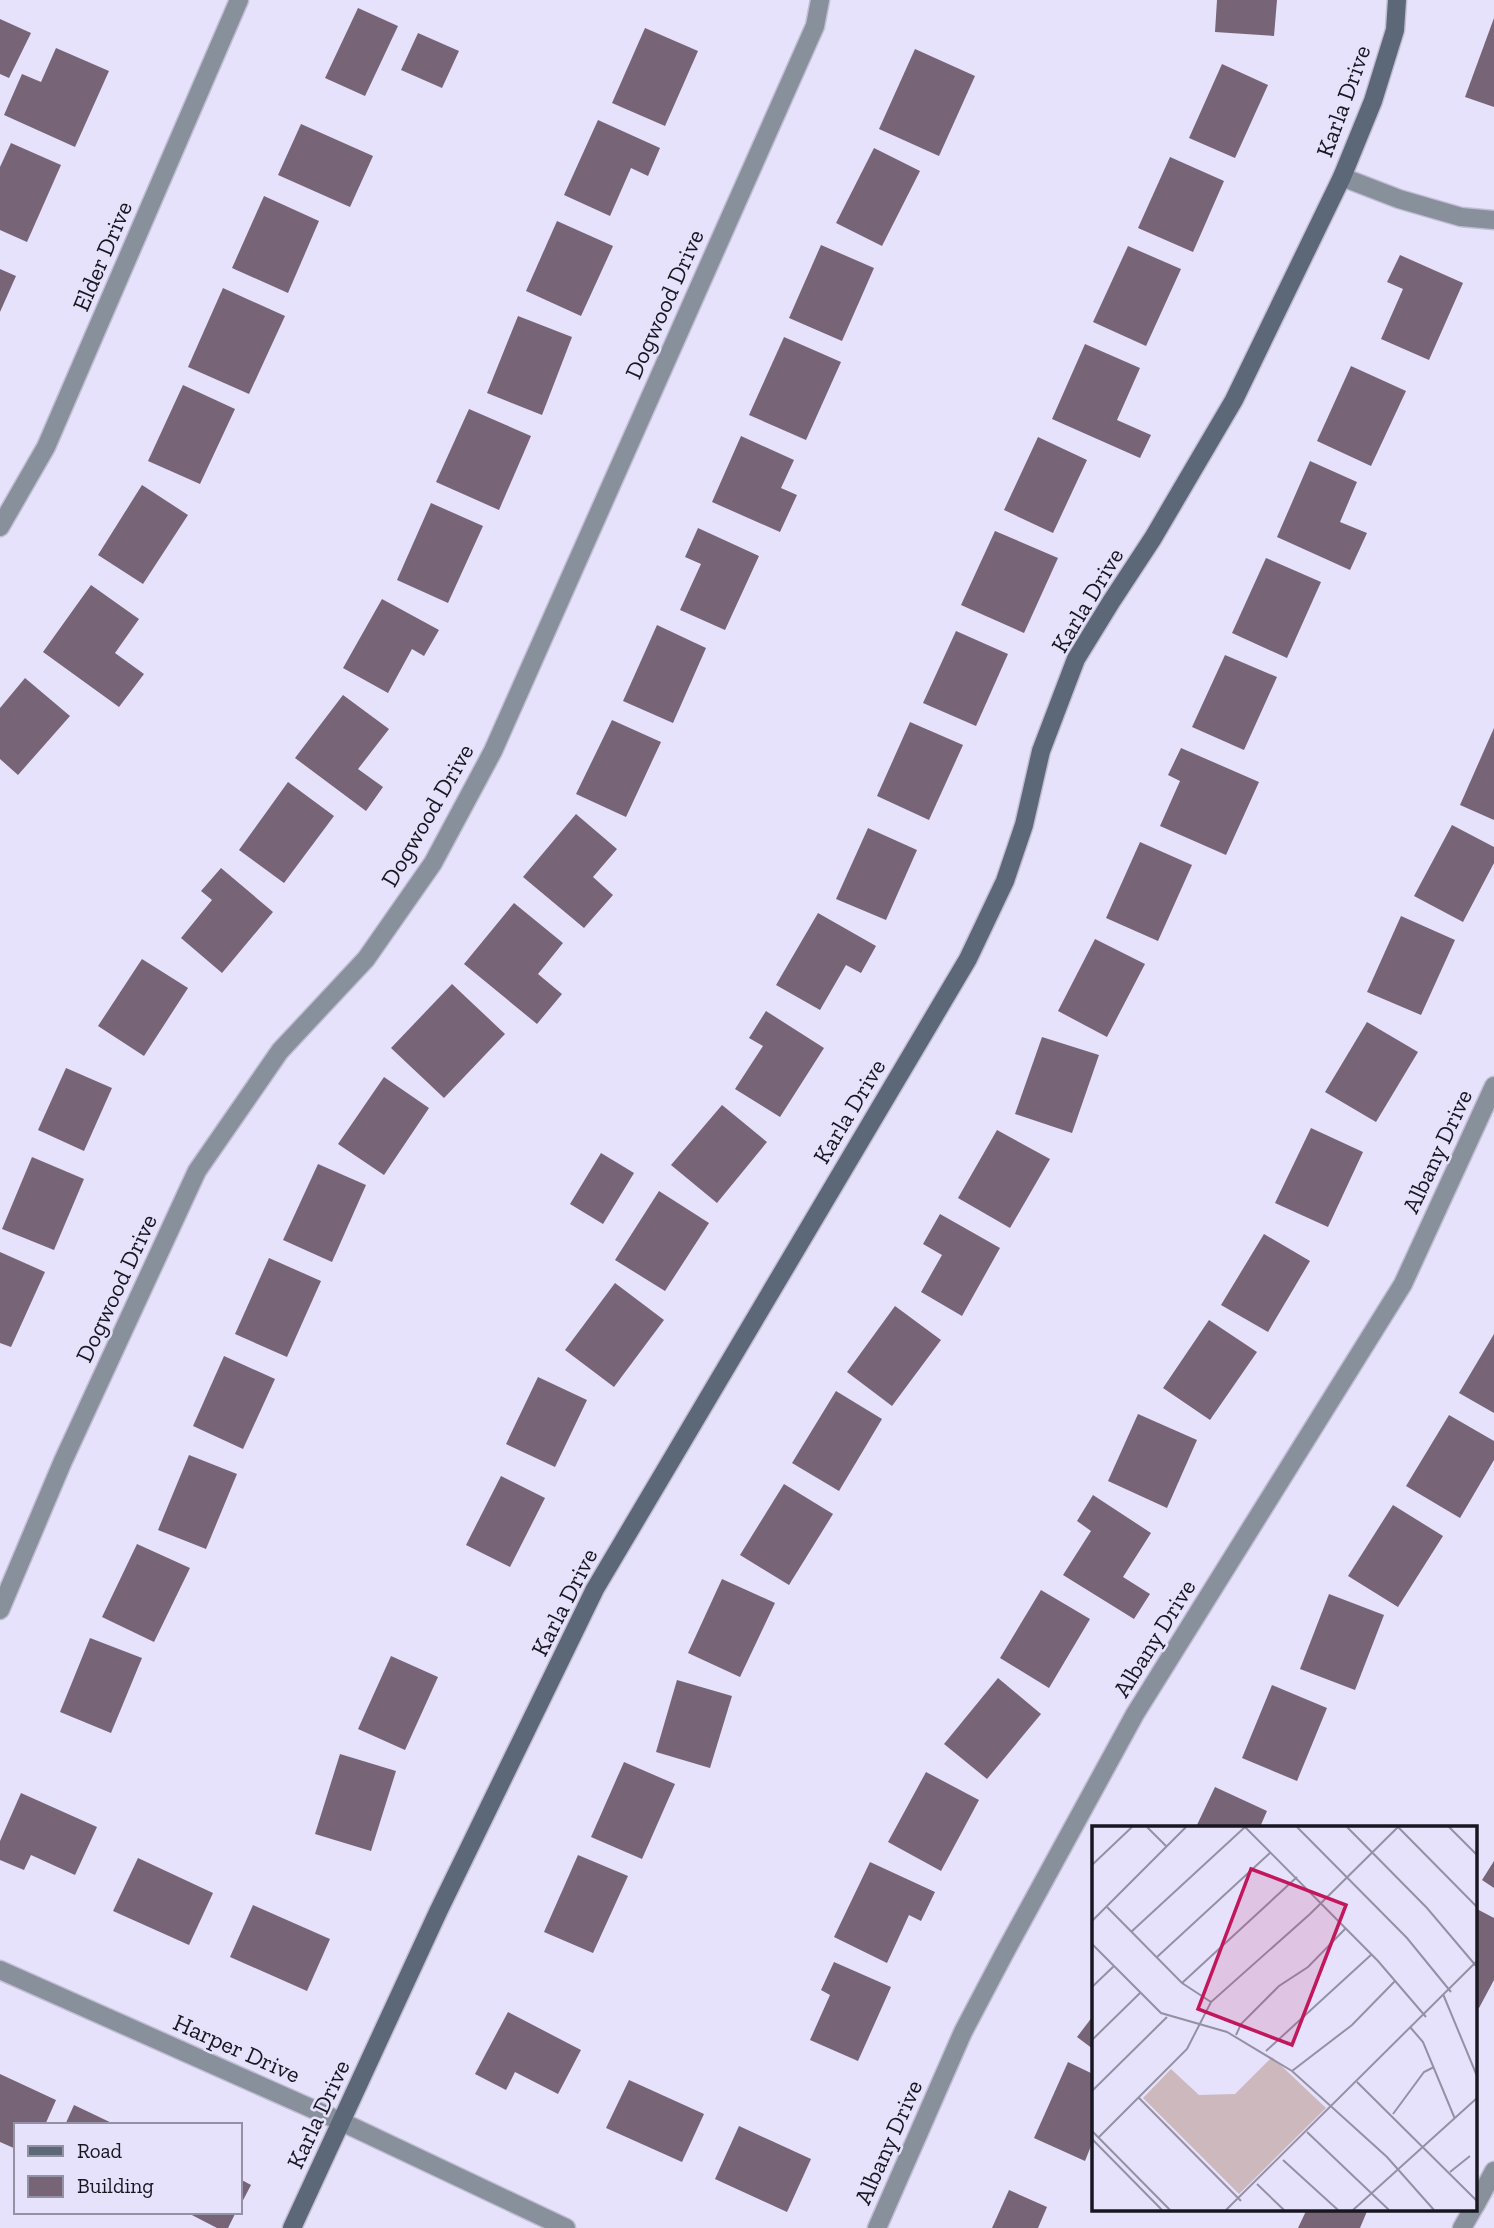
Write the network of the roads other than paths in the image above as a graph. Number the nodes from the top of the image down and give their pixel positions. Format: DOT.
graph roads {
  1 [pos="239,0"];
  2 [pos="820,0"];
  3 [pos="1397,0"];
  4 [pos="1342,177"];
  5 [pos="1494,220"];
  6 [pos="0,527"];
  7 [pos="1494,1086"];
  8 [pos="0,1610"];
  9 [pos="0,1970"];
  10 [pos="342,2122"];
  11 [pos="1494,2171"];
  12 [pos="1476,2203"];
  13 [pos="1472,2210"];
  14 [pos="292,2228"];
  15 [pos="566,2228"];
  16 [pos="877,2228"];
  17 [pos="1462,2228"];
  1 -- 6 [label="street, Elder Drive"];
  2 -- 8 [label="street, Dogwood Drive"];
  3 -- 4 [label="street, Karla Drive"];
  4 -- 5 [label="street"];
  4 -- 10 [label="street, Karla Drive"];
  7 -- 16 [label="street, Albany Drive"];
  9 -- 10 [label="street, Harper Drive"];
  10 -- 14 [label="street, Karla Drive"];
  10 -- 15 [label="street, Harper Drive"];
  11 -- 12 [label="street"];
  13 -- 17 [label="street"];
}
